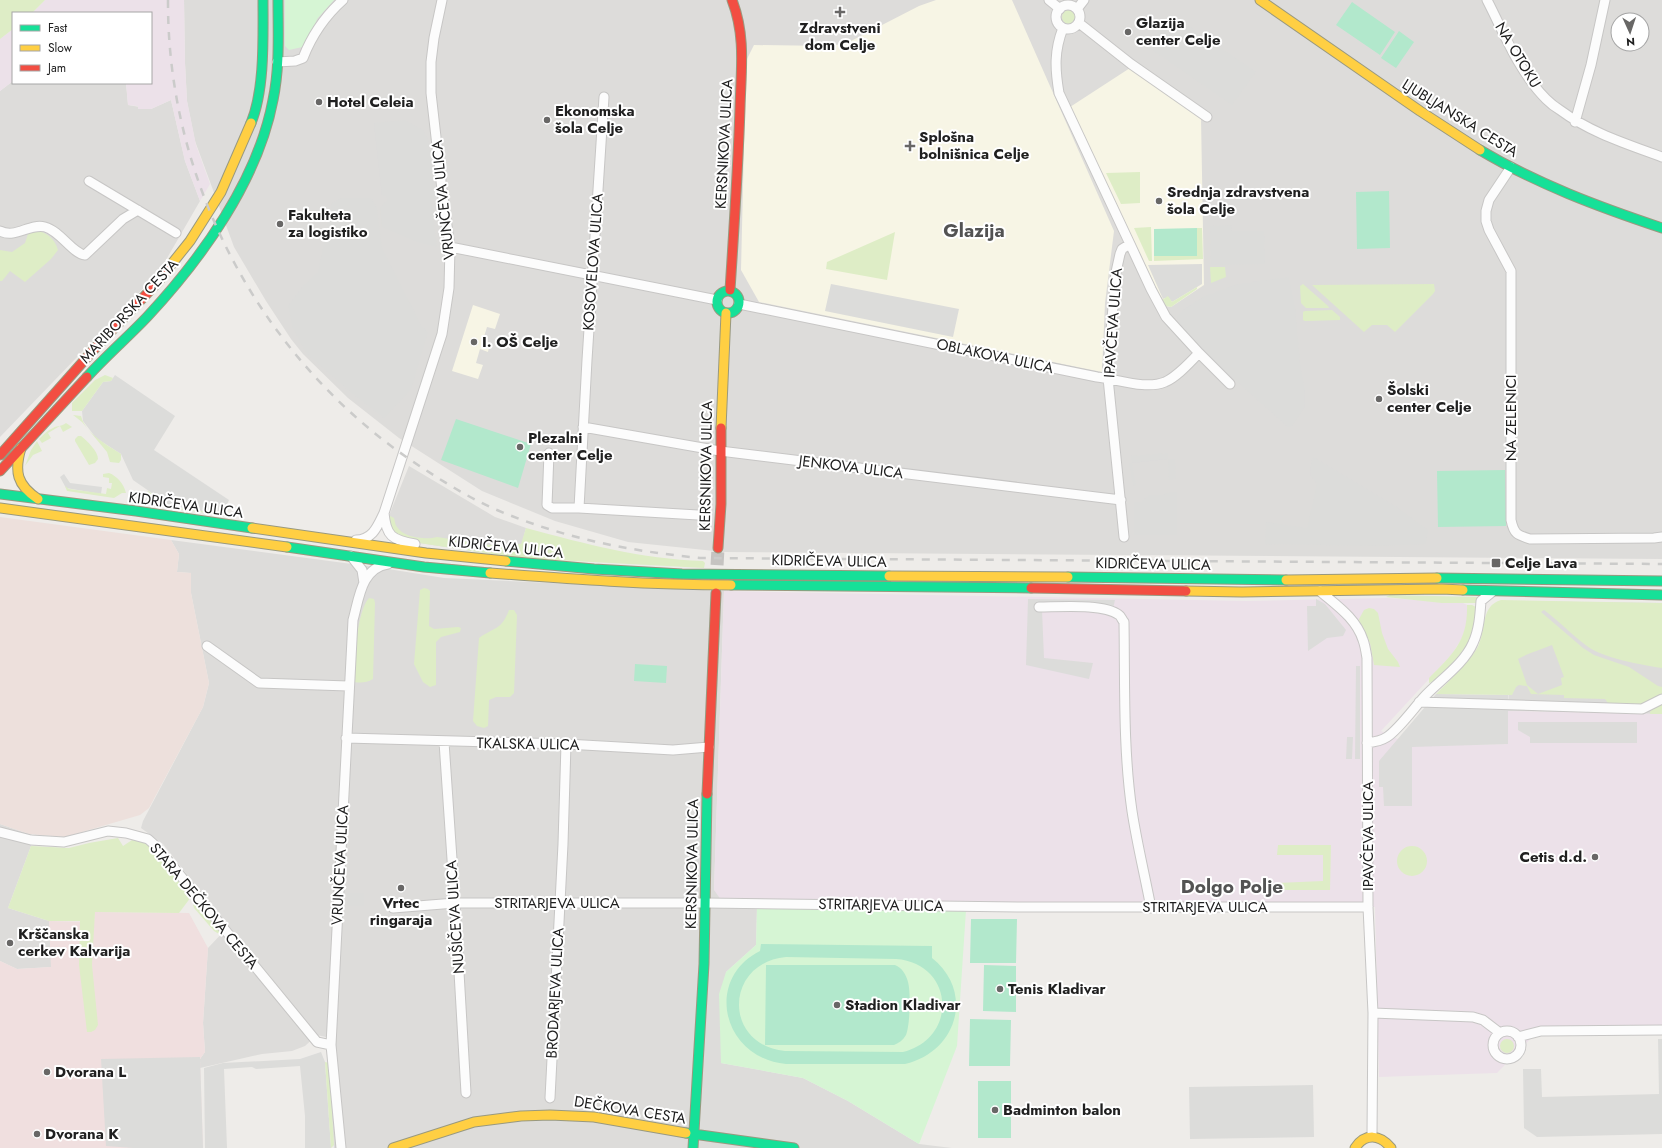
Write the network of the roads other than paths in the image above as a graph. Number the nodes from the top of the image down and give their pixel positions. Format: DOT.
graph roads {
  1 [pos="263,0"];
  2 [pos="278,0"];
  3 [pos="343,0"];
  4 [pos="442,0"];
  5 [pos="732,0"];
  6 [pos="1049,0"];
  7 [pos="1084,0"];
  8 [pos="1260,0"];
  9 [pos="1487,0"];
  10 [pos="1605,0"];
  11 [pos="1060,9"];
  12 [pos="1077,9"];
  13 [pos="1078,23"];
  14 [pos="1063,28"];
  15 [pos="278,62"];
  16 [pos="604,97"];
  17 [pos="1207,117"];
  18 [pos="1576,122"];
  19 [pos="1662,157"];
  20 [pos="1511,167"];
  21 [pos="89,181"];
  22 [pos="138,210"];
  23 [pos="1662,228"];
  24 [pos="0,231"];
  25 [pos="176,233"];
  26 [pos="1130,244"];
  27 [pos="450,247"];
  28 [pos="592,275"];
  29 [pos="730,290"];
  30 [pos="716,300"];
  31 [pos="739,304"];
  32 [pos="726,313"];
  33 [pos="1199,353"];
  34 [pos="1108,378"];
  35 [pos="1230,384"];
  36 [pos="583,426"];
  37 [pos="21,447"];
  38 [pos="720,451"];
  39 [pos="0,453"];
  40 [pos="549,453"];
  41 [pos="0,471"];
  42 [pos="0,494"];
  43 [pos="39,500"];
  44 [pos="1121,500"];
  45 [pos="0,508"];
  46 [pos="579,508"];
  47 [pos="384,513"];
  48 [pos="698,515"];
  49 [pos="1124,537"];
  50 [pos="1662,537"];
  51 [pos="319,538"];
  52 [pos="718,548"];
  53 [pos="350,556"];
  54 [pos="471,558"];
  55 [pos="404,564"];
  56 [pos="1662,581"];
  57 [pos="364,582"];
  58 [pos="1320,591"];
  59 [pos="1492,592"];
  60 [pos="716,593"];
  61 [pos="1662,595"];
  62 [pos="1039,607"];
  63 [pos="207,646"];
  64 [pos="348,686"];
  65 [pos="1422,699"];
  66 [pos="1662,699"];
  67 [pos="346,738"];
  68 [pos="444,742"];
  69 [pos="1367,743"];
  70 [pos="566,744"];
  71 [pos="709,747"];
  72 [pos="0,832"];
  73 [pos="560,902"];
  74 [pos="455,903"];
  75 [pos="706,903"];
  76 [pos="1368,907"];
  77 [pos="393,908"];
  78 [pos="1151,908"];
  79 [pos="1373,1013"];
  80 [pos="1662,1030"];
  81 [pos="1500,1033"];
  82 [pos="1518,1037"];
  83 [pos="331,1045"];
  84 [pos="466,1093"];
  85 [pos="550,1098"];
  86 [pos="694,1134"];
  87 [pos="1372,1136"];
  88 [pos="341,1148"];
  89 [pos="393,1148"];
  90 [pos="693,1148"];
  91 [pos="794,1148"];
  92 [pos="1355,1148"];
  93 [pos="1391,1148"];
  1 -- 39 [label="main road, MARIBORSKA CESTA"];
  2 -- 15 [label="main road, MARIBORSKA CESTA"];
  3 -- 15 [label="street"];
  4 -- 27 [label="street, VRUNČEVA ULICA"];
  5 -- 29 [label="main road, KERSNIKOVA ULICA"];
  6 -- 11 [label="street"];
  7 -- 12 [label="street"];
  8 -- 20 [label="main road, LJUBLJANSKA CESTA"];
  9 -- 18 [label="street, NA OTOKU"];
  10 -- 18 [label="street"];
  11 -- 12 [label="street"];
  11 -- 14 [label="street"];
  12 -- 13 [label="street"];
  13 -- 14 [label="street"];
  13 -- 17 [label="street"];
  14 -- 26 [label="street"];
  15 -- 37 [label="main road, MARIBORSKA CESTA"];
  16 -- 28 [label="street, KOSOVELOVA ULICA"];
  18 -- 19 [label="street, NA OTOKU"];
  20 -- 23 [label="main road, LJUBLJANSKA CESTA"];
  20 -- 50 [label="street, NA ZELENICI"];
  21 -- 22 [label="street"];
  22 -- 24 [label="street"];
  22 -- 25 [label="street"];
  26 -- 33 [label="street, IPAVČEVA ULICA"];
  26 -- 34 [label="street, IPAVČEVA ULICA"];
  27 -- 28 [label="street"];
  27 -- 47 [label="street, VRUNČEVA ULICA"];
  28 -- 30 [label="street"];
  28 -- 36 [label="street, KOSOVELOVA ULICA"];
  29 -- 30 [label="main road"];
  29 -- 31 [label="main road"];
  30 -- 32 [label="main road"];
  31 -- 32 [label="main road"];
  31 -- 34 [label="street, OBLAKOVA ULICA"];
  32 -- 38 [label="main road, KERSNIKOVA ULICA"];
  33 -- 34 [label="street, OBLAKOVA ULICA"];
  33 -- 35 [label="street"];
  34 -- 44 [label="street, IPAVČEVA ULICA"];
  36 -- 38 [label="street, JENKOVA ULICA"];
  36 -- 46 [label="street, KOSOVELOVA ULICA"];
  37 -- 41 [label="main road, MARIBORSKA CESTA"];
  37 -- 43 [label="main road"];
  38 -- 44 [label="street, JENKOVA ULICA"];
  38 -- 52 [label="main road, KERSNIKOVA ULICA"];
  40 -- 46 [label="street"];
  42 -- 43 [label="main road, KIDRIČEVA ULICA"];
  43 -- 51 [label="main road, KIDRIČEVA ULICA"];
  44 -- 49 [label="street, IPAVČEVA ULICA"];
  45 -- 53 [label="main road, KIDRIČEVA ULICA"];
  46 -- 48 [label="street"];
  47 -- 51 [label="street, VRUNČEVA ULICA"];
  47 -- 54 [label="street"];
  51 -- 54 [label="main road, KIDRIČEVA ULICA"];
  53 -- 55 [label="main road, KIDRIČEVA ULICA"];
  53 -- 57 [label="street"];
  54 -- 56 [label="main road, KIDRIČEVA ULICA"];
  55 -- 57 [label="street, VRUNČEVA ULICA"];
  55 -- 58 [label="main road, KIDRIČEVA ULICA"];
  57 -- 64 [label="street, VRUNČEVA ULICA"];
  58 -- 59 [label="main road, KIDRIČEVA ULICA"];
  58 -- 69 [label="street, IPAVČEVA ULICA"];
  59 -- 61 [label="main road, KIDRIČEVA ULICA"];
  59 -- 65 [label="street"];
  60 -- 71 [label="main road, KERSNIKOVA ULICA"];
  62 -- 78 [label="street"];
  63 -- 64 [label="street"];
  64 -- 67 [label="street, VRUNČEVA ULICA"];
  65 -- 66 [label="street"];
  65 -- 69 [label="street"];
  67 -- 68 [label="street, TKALSKA ULICA"];
  67 -- 83 [label="street, VRUNČEVA ULICA"];
  68 -- 70 [label="street, TKALSKA ULICA"];
  68 -- 74 [label="street, NUŠIČEVA ULICA"];
  69 -- 76 [label="street, IPAVČEVA ULICA"];
  70 -- 71 [label="street, TKALSKA ULICA"];
  70 -- 73 [label="street, BRODARJEVA ULICA"];
  71 -- 75 [label="main road, KERSNIKOVA ULICA"];
  72 -- 83 [label="street, STARA DEČKOVA CESTA"];
  73 -- 74 [label="street, STRITARJEVA ULICA"];
  73 -- 75 [label="street, STRITARJEVA ULICA"];
  73 -- 85 [label="street, BRODARJEVA ULICA"];
  74 -- 77 [label="street, STRITARJEVA ULICA"];
  74 -- 84 [label="street, NUŠIČEVA ULICA"];
  75 -- 78 [label="street, STRITARJEVA ULICA"];
  75 -- 86 [label="main road, KERSNIKOVA ULICA"];
  76 -- 78 [label="street, STRITARJEVA ULICA"];
  76 -- 79 [label="street, IPAVČEVA ULICA"];
  79 -- 81 [label="street"];
  79 -- 87 [label="street, IPAVČEVA ULICA"];
  80 -- 82 [label="street"];
  81 -- 82 [label="street"];
  81 -- 82 [label="street"];
  83 -- 88 [label="street, VRUNČEVA ULICA"];
  86 -- 89 [label="main road, DEČKOVA CESTA"];
  86 -- 90 [label="main road, KERSNIKOVA ULICA"];
  86 -- 91 [label="main road, DEČKOVA CESTA"];
  87 -- 92 [label="main road"];
  87 -- 93 [label="main road"];
}
